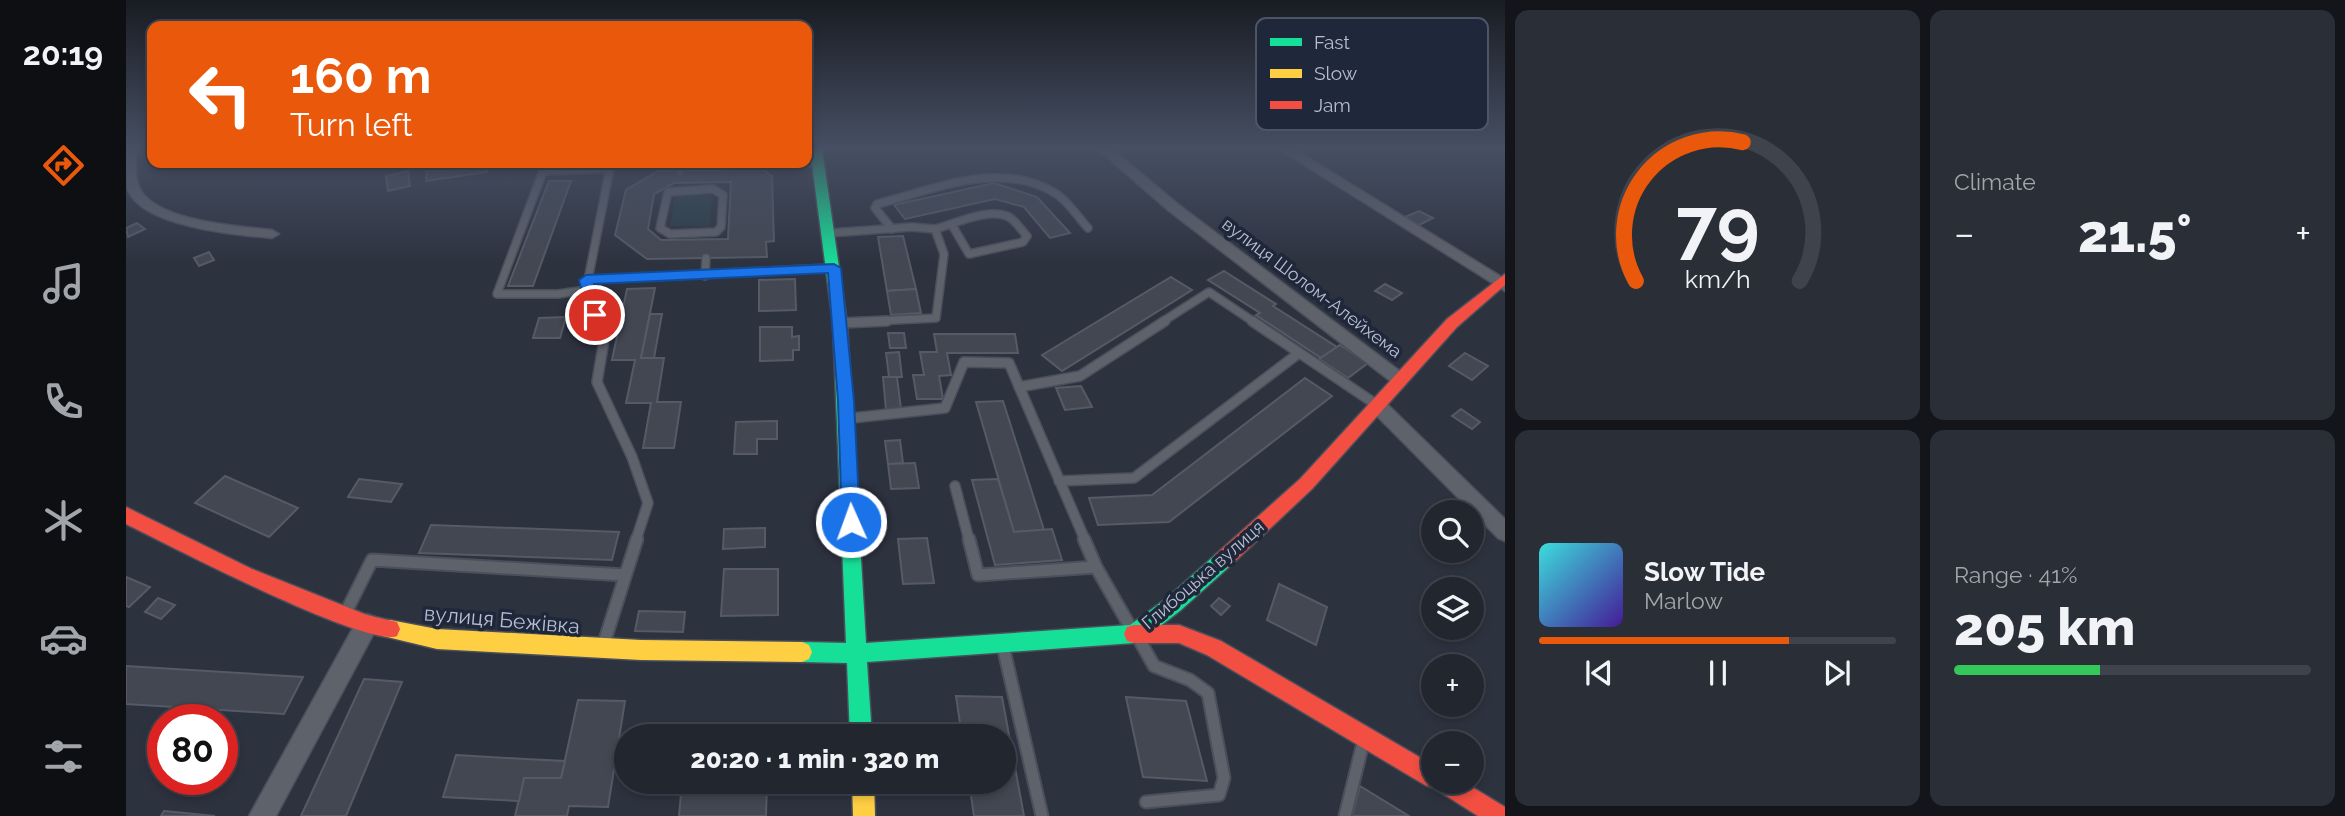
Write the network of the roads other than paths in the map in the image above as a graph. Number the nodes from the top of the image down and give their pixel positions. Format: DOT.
graph roads {
  1 [pos="133,187"];
  2 [pos="537,187"];
  3 [pos="607,187"];
  4 [pos="677,187"];
  5 [pos="822,187"];
  6 [pos="943,187"];
  7 [pos="1038,187"];
  8 [pos="1149,187"];
  9 [pos="1347,187"];
  10 [pos="952,225"];
  11 [pos="1088,228"];
  12 [pos="892,229"];
  13 [pos="936,229"];
  14 [pos="272,234"];
  15 [pos="830,234"];
  16 [pos="706,258"];
  17 [pos="834,268"];
  18 [pos="705,276"];
  19 [pos="1503,282"];
  20 [pos="586,285"];
  21 [pos="840,323"];
  22 [pos="1298,352"];
  23 [pos="1399,379"];
  24 [pos="1018,387"];
  25 [pos="1377,405"];
  26 [pos="847,419"];
  27 [pos="1059,481"];
  28 [pos="955,486"];
  29 [pos="128,518"];
  30 [pos="1505,532"];
  31 [pos="1096,567"];
  32 [pos="624,575"];
  33 [pos="345,614"];
  34 [pos="368,624"];
  35 [pos="1134,634"];
  36 [pos="1002,645"];
  37 [pos="603,648"];
  38 [pos="857,653"];
  39 [pos="860,724"];
  40 [pos="1365,736"];
  41 [pos="1421,769"];
  42 [pos="863,794"];
  43 [pos="1463,794"];
  44 [pos="1146,802"];
  45 [pos="262,816"];
  46 [pos="864,816"];
  47 [pos="1041,816"];
  48 [pos="1345,816"];
  49 [pos="1499,816"];
  1 -- 14 [label="street"];
  2 -- 20 [label="lane"];
  3 -- 20 [label="lane"];
  4 -- 4 [label="lane"];
  5 -- 15 [label="main road"];
  6 -- 12 [label="lane"];
  7 -- 11 [label="lane"];
  8 -- 23 [label="street, вулиця Шолом-Алейхема"];
  9 -- 19 [label="street"];
  10 -- 10 [label="lane"];
  10 -- 13 [label="lane"];
  12 -- 13 [label="lane"];
  12 -- 15 [label="lane"];
  13 -- 21 [label="lane"];
  15 -- 17 [label="main road"];
  16 -- 18 [label="lane"];
  17 -- 18 [label="lane"];
  17 -- 21 [label="main road"];
  18 -- 20 [label="lane"];
  19 -- 23 [label="main road, Глибоцька вулиця"];
  20 -- 32 [label="lane"];
  21 -- 26 [label="main road"];
  22 -- 24 [label="lane"];
  22 -- 25 [label="lane"];
  22 -- 27 [label="lane"];
  23 -- 25 [label="main road, Глибоцька вулиця"];
  24 -- 26 [label="lane"];
  24 -- 27 [label="lane"];
  25 -- 30 [label="street"];
  25 -- 35 [label="main road, Глибоцька вулиця"];
  26 -- 38 [label="main road"];
  27 -- 31 [label="lane"];
  28 -- 31 [label="lane"];
  29 -- 33 [label="main road, вулиця Бежівка"];
  31 -- 35 [label="lane"];
  32 -- 33 [label="lane"];
  32 -- 37 [label="lane"];
  33 -- 34 [label="main road, вулиця Бежівка"];
  34 -- 37 [label="main road, вулиця Бежівка"];
  34 -- 45 [label="street"];
  35 -- 36 [label="main road, Глибоцька вулиця"];
  35 -- 40 [label="main road"];
  35 -- 44 [label="lane"];
  36 -- 38 [label="main road, Глибоцька вулиця"];
  36 -- 47 [label="lane"];
  37 -- 38 [label="main road, вулиця Бежівка"];
  38 -- 39 [label="main road"];
  40 -- 41 [label="main road"];
  40 -- 48 [label="lane"];
  42 -- 46 [label="main road"];
  43 -- 49 [label="main road"];
}
